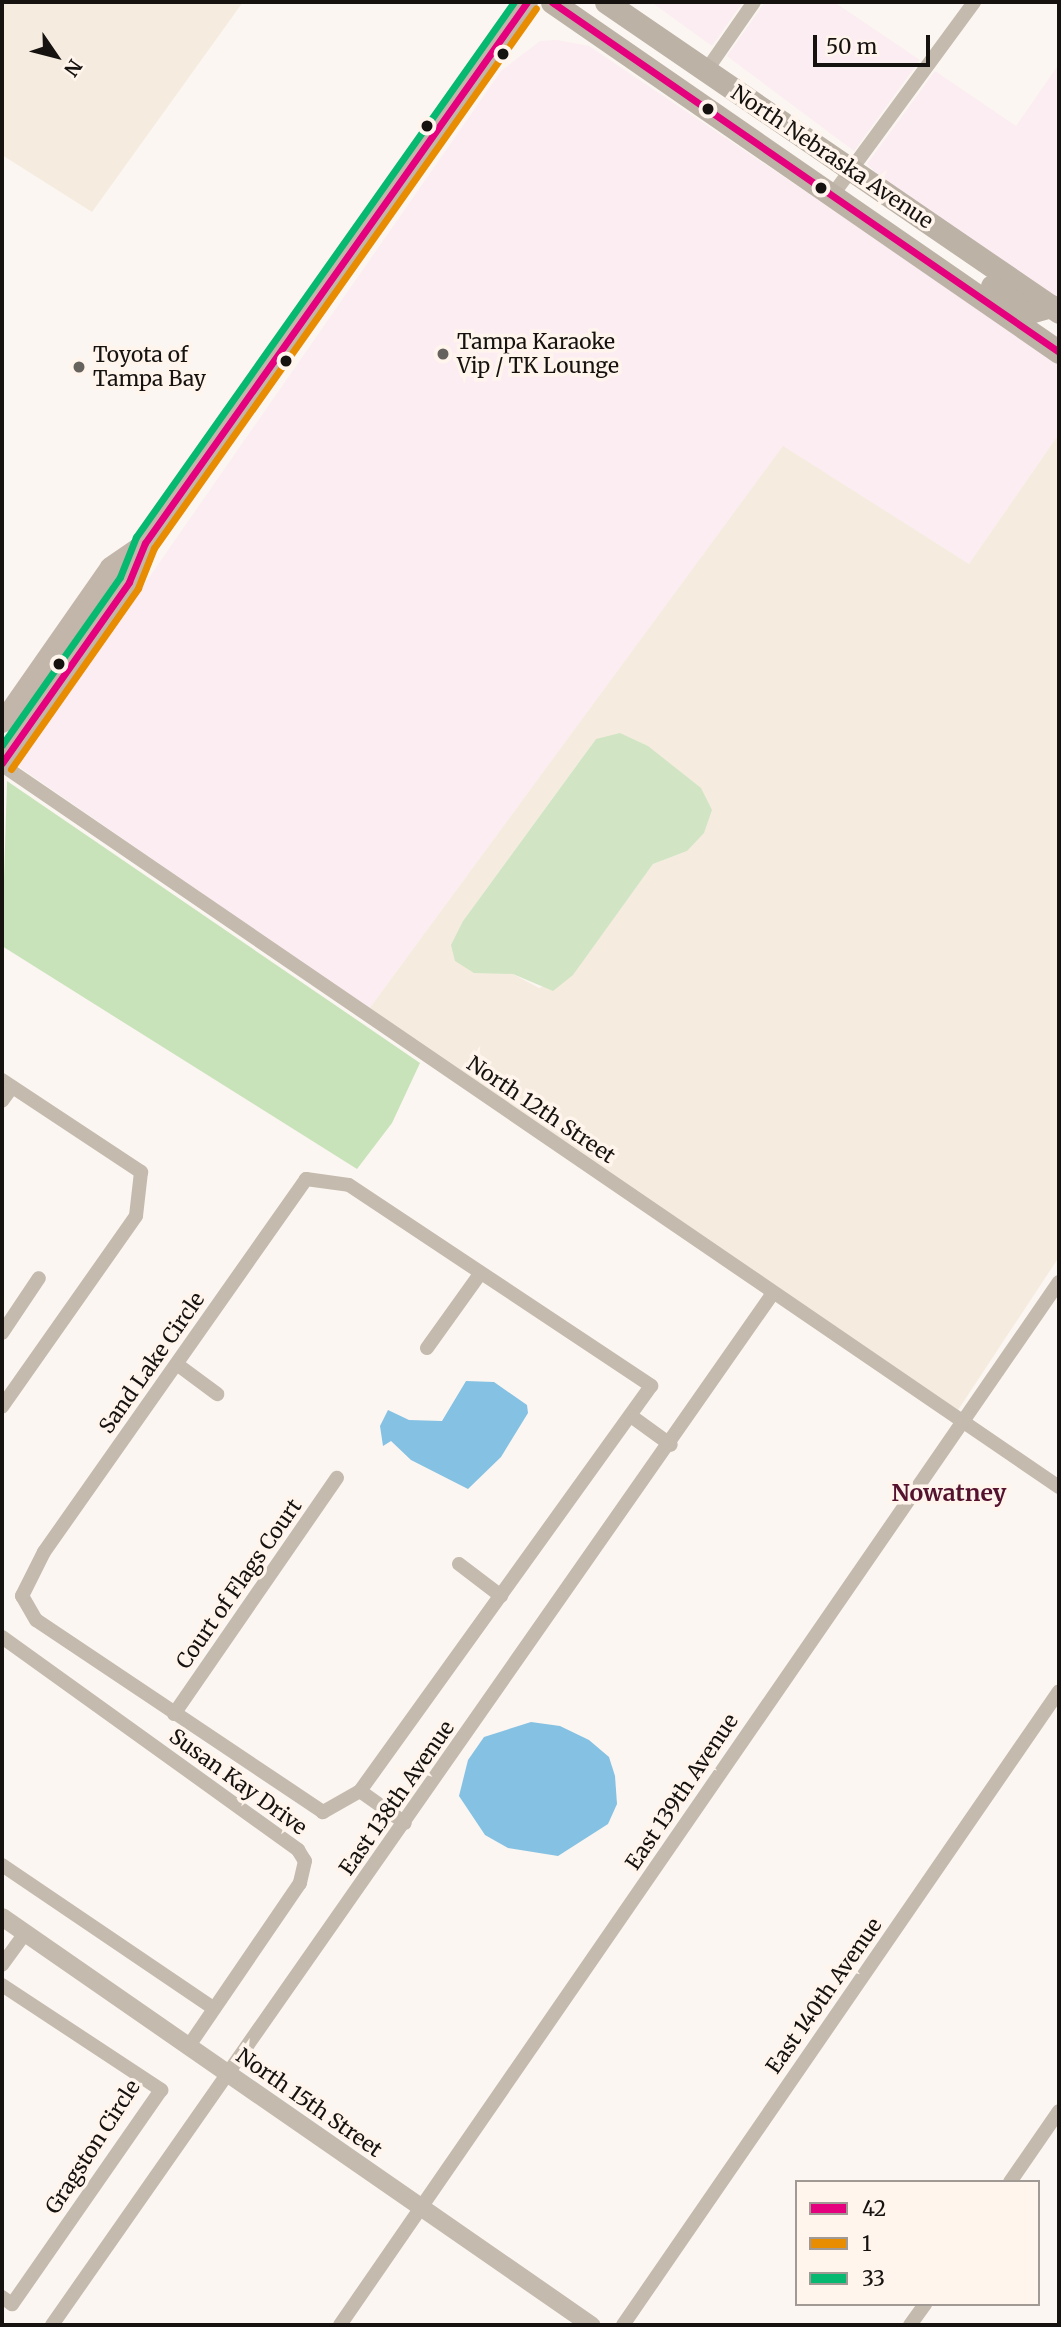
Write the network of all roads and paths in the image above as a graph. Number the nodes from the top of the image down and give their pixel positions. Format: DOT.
graph roads {
  1 [pos="527,2"];
  2 [pos="552,2"];
  3 [pos="606,2"];
  4 [pos="754,2"];
  5 [pos="974,2"];
  6 [pos="706,71"];
  7 [pos="851,170"];
  8 [pos="831,197"];
  9 [pos="904,244"];
  10 [pos="1055,309"];
  11 [pos="1059,352"];
  12 [pos="145,543"];
  13 [pos="2,722"];
  14 [pos="2,764"];
  15 [pos="7,1083"];
  16 [pos="2,1101"];
  17 [pos="480,1274"];
  18 [pos="39,1278"];
  19 [pos="1059,1282"];
  20 [pos="773,1293"];
  21 [pos="2,1334"];
  22 [pos="427,1348"];
  23 [pos="178,1364"];
  24 [pos="217,1394"];
  25 [pos="2,1407"];
  26 [pos="631,1416"];
  27 [pos="961,1422"];
  28 [pos="671,1445"];
  29 [pos="337,1478"];
  30 [pos="1059,1486"];
  31 [pos="459,1564"];
  32 [pos="501,1596"];
  33 [pos="2,1637"];
  34 [pos="1059,1690"];
  35 [pos="174,1714"];
  36 [pos="360,1791"];
  37 [pos="405,1823"];
  38 [pos="2,1866"];
  39 [pos="2,1917"];
  40 [pos="25,1933"];
  41 [pos="2,1965"];
  42 [pos="2,1985"];
  43 [pos="213,2008"];
  44 [pos="188,2047"];
  45 [pos="227,2073"];
  46 [pos="1059,2111"];
  47 [pos="1011,2180"];
  48 [pos="421,2209"];
  49 [pos="2,2297"];
  50 [pos="924,2306"];
  51 [pos="52,2325"];
  52 [pos="340,2325"];
  53 [pos="592,2325"];
  54 [pos="623,2325"];
  55 [pos="910,2325"];
  1 -- 12 [label="main road"];
  2 -- 8 [label="main road, North Nebraska Avenue"];
  3 -- 6 [label="main road, North Nebraska Avenue"];
  4 -- 6 [label="street"];
  5 -- 7 [label="street"];
  6 -- 7 [label="main road, North Nebraska Avenue"];
  7 -- 8 [label="street"];
  7 -- 10 [label="main road, North Nebraska Avenue"];
  8 -- 9 [label="main road, North Nebraska Avenue"];
  9 -- 10 [label="main road"];
  9 -- 11 [label="main road, North Nebraska Avenue"];
  12 -- 13 [label="main road"];
  12 -- 14 [label="main road"];
  14 -- 20 [label="street, North 12th Street"];
  15 -- 16 [label="street"];
  15 -- 25 [label="street"];
  17 -- 22 [label="street"];
  17 -- 23 [label="street, Sand Lake Circle"];
  17 -- 26 [label="street, Sand Lake Circle"];
  18 -- 21 [label="street"];
  19 -- 27 [label="street, East 139th Avenue"];
  20 -- 27 [label="street, North 12th Street"];
  20 -- 28 [label="street, East 138th Avenue"];
  23 -- 24 [label="street"];
  23 -- 35 [label="street, Sand Lake Circle"];
  26 -- 28 [label="street"];
  26 -- 32 [label="street, Sand Lake Circle"];
  27 -- 30 [label="street, North 12th Street"];
  27 -- 48 [label="street, East 139th Avenue"];
  28 -- 37 [label="street, East 138th Avenue"];
  29 -- 35 [label="street, Court of Flags Court"];
  31 -- 32 [label="street"];
  32 -- 36 [label="street, Sand Lake Circle"];
  33 -- 43 [label="street, Susan Kay Drive"];
  34 -- 54 [label="street, East 140th Avenue"];
  35 -- 36 [label="street, Sand Lake Circle"];
  36 -- 37 [label="street"];
  37 -- 45 [label="street, East 138th Avenue"];
  38 -- 43 [label="street"];
  39 -- 40 [label="street, North 15th Street"];
  40 -- 41 [label="street"];
  40 -- 44 [label="street, North 15th Street"];
  42 -- 49 [label="street, Gragston Circle"];
  43 -- 44 [label="street, Susan Kay Drive"];
  44 -- 45 [label="street, North 15th Street"];
  45 -- 48 [label="street, North 15th Street"];
  45 -- 51 [label="street, East 138th Avenue"];
  46 -- 47 [label="street"];
  48 -- 52 [label="street, East 139th Avenue"];
  48 -- 53 [label="street, North 15th Street"];
  50 -- 55 [label="street"];
}
